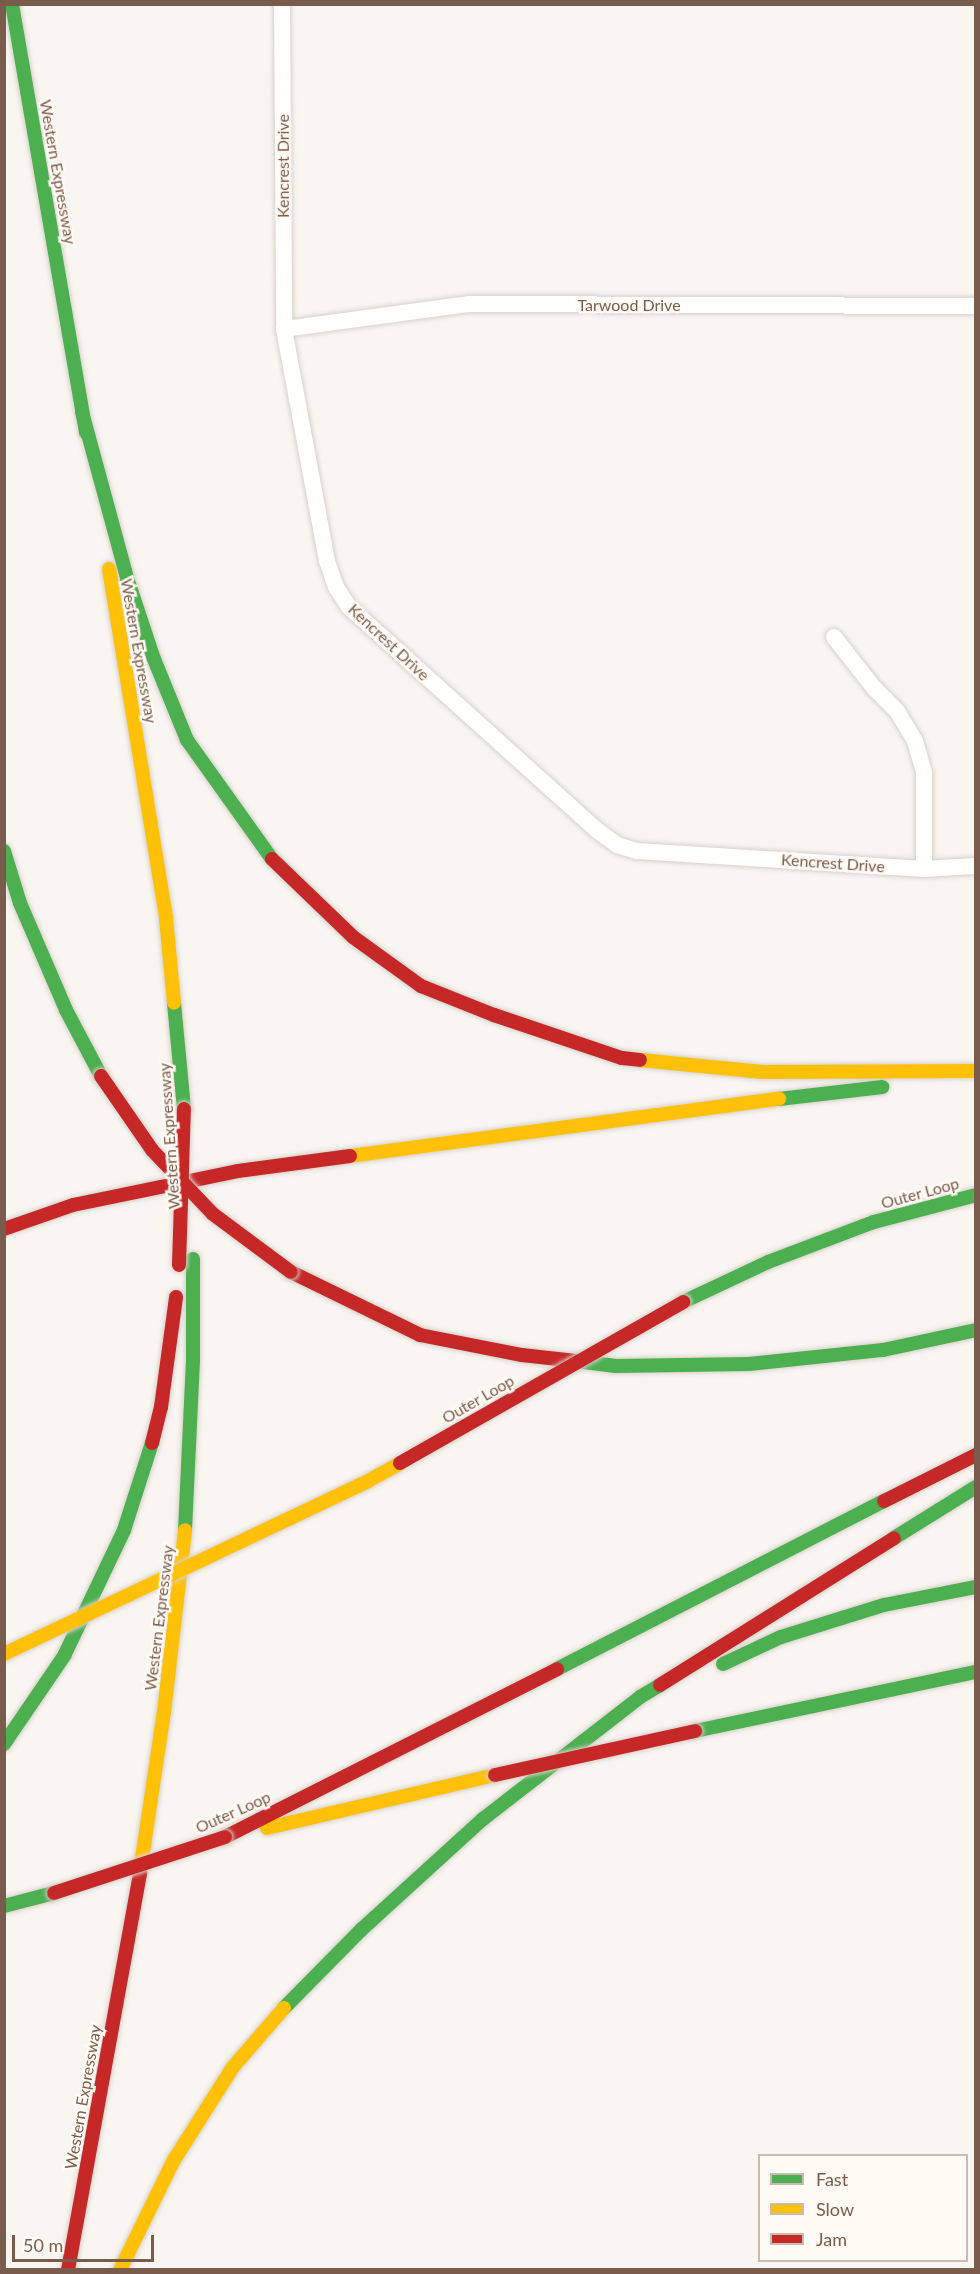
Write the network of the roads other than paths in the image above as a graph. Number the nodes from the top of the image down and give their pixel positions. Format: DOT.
graph roads {
  1 [pos="12,4"];
  2 [pos="282,4"];
  3 [pos="975,306"];
  4 [pos="284,329"];
  5 [pos="82,412"];
  6 [pos="834,637"];
  7 [pos="4,851"];
  8 [pos="975,866"];
  9 [pos="924,869"];
  10 [pos="975,1072"];
  11 [pos="184,1109"];
  12 [pos="975,1195"];
  13 [pos="34,1205"];
  14 [pos="73,1205"];
  15 [pos="4,1229"];
  16 [pos="975,1330"];
  17 [pos="975,1455"];
  18 [pos="975,1487"];
  19 [pos="975,1587"];
  20 [pos="4,1654"];
  21 [pos="975,1672"];
  22 [pos="612,1718"];
  23 [pos="4,1744"];
  24 [pos="225,1837"];
  25 [pos="4,1906"];
  26 [pos="68,2270"];
  27 [pos="120,2270"];
  1 -- 5 [label="highway, Western Expressway"];
  2 -- 4 [label="street, Kencrest Drive"];
  3 -- 4 [label="street, Tarwood Drive"];
  4 -- 9 [label="street, Kencrest Drive"];
  5 -- 10 [label="highway"];
  5 -- 11 [label="highway, Western Expressway"];
  6 -- 9 [label="street"];
  7 -- 16 [label="highway, bridge"];
  8 -- 9 [label="street, Kencrest Drive"];
  10 -- 14 [label="highway"];
  11 -- 23 [label="highway, bridge"];
  11 -- 26 [label="highway, Western Expressway, bridge"];
  12 -- 20 [label="highway, Outer Loop, bridge"];
  13 -- 14 [label="highway"];
  14 -- 15 [label="highway"];
  17 -- 24 [label="highway, Outer Loop"];
  18 -- 22 [label="highway"];
  19 -- 22 [label="highway"];
  21 -- 24 [label="highway, bridge"];
  22 -- 27 [label="highway"];
  24 -- 25 [label="highway, Outer Loop, bridge"];
}
